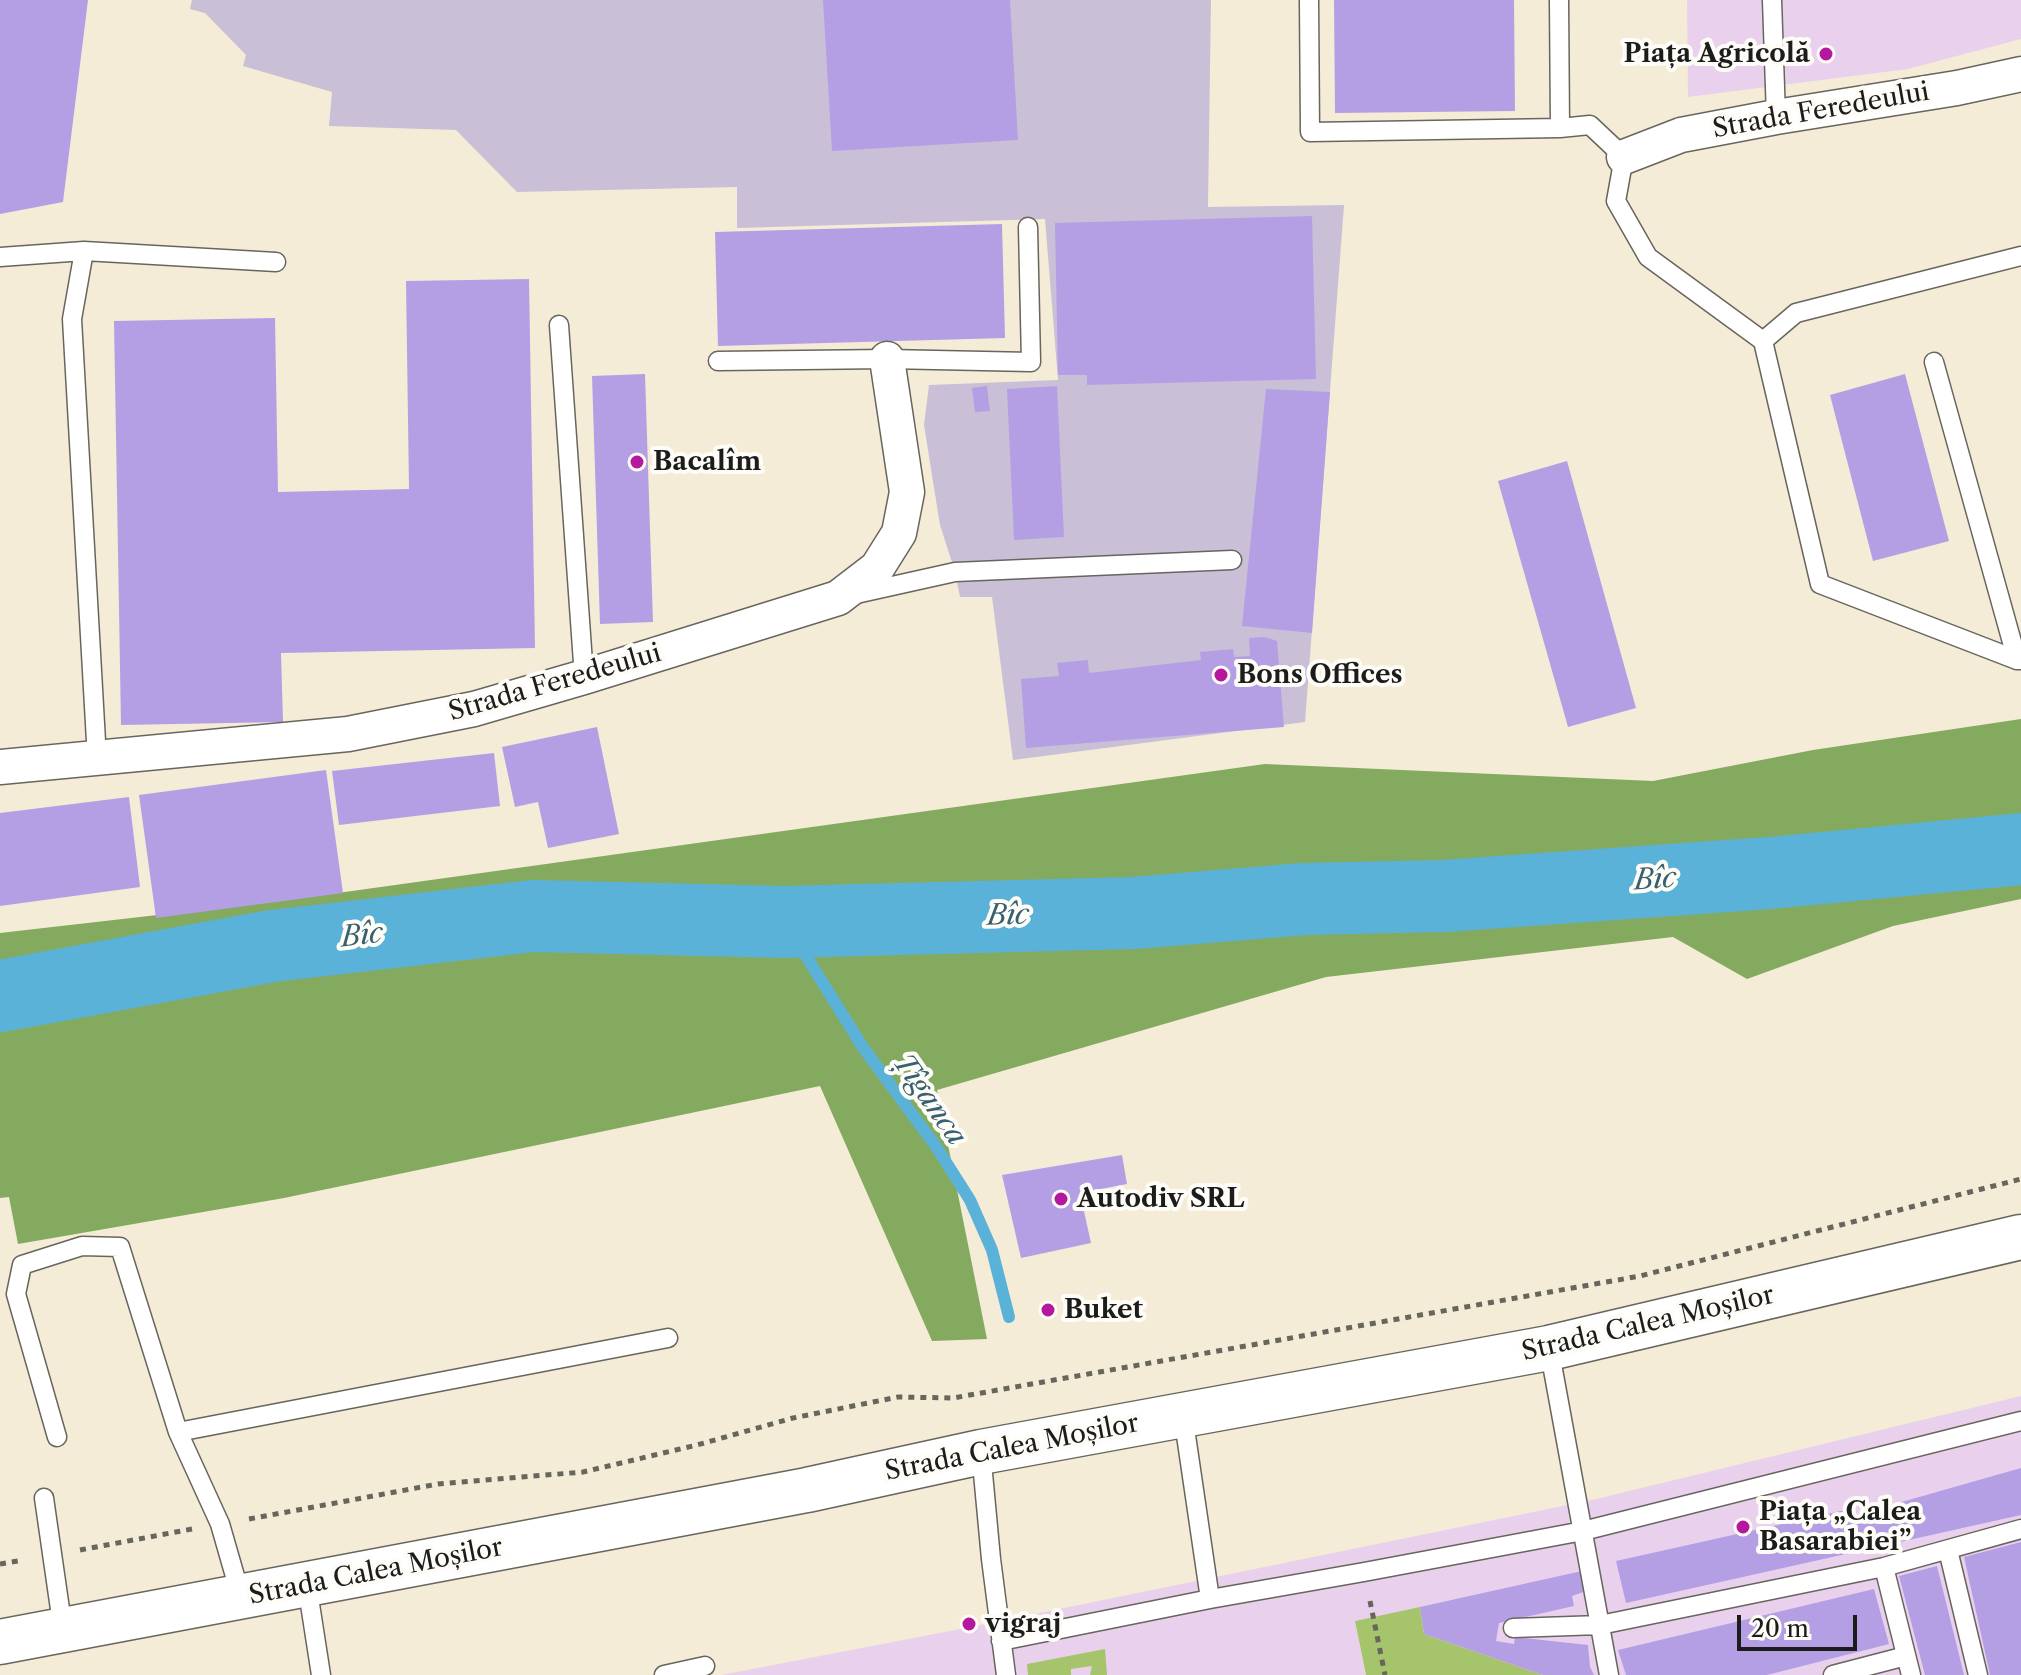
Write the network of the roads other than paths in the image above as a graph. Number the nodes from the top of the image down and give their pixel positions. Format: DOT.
graph roads {
  1 [pos="1309,0"];
  2 [pos="1559,0"];
  3 [pos="1772,0"];
  4 [pos="2021,74"];
  5 [pos="1776,117"];
  6 [pos="1560,128"];
  7 [pos="1624,157"];
  8 [pos="1028,227"];
  9 [pos="84,251"];
  10 [pos="2021,256"];
  11 [pos="0,257"];
  12 [pos="276,262"];
  13 [pos="559,325"];
  14 [pos="1763,341"];
  15 [pos="887,359"];
  16 [pos="718,361"];
  17 [pos="1934,362"];
  18 [pos="1232,560"];
  19 [pos="838,598"];
  20 [pos="2019,660"];
  21 [pos="584,677"];
  22 [pos="97,759"];
  23 [pos="0,767"];
  24 [pos="2021,1237"];
  25 [pos="668,1338"];
  26 [pos="1549,1348"];
  27 [pos="1183,1415"];
  28 [pos="2021,1421"];
  29 [pos="178,1432"];
  30 [pos="57,1437"];
  31 [pos="981,1452"];
  32 [pos="44,1498"];
  33 [pos="2021,1529"];
  34 [pos="1583,1531"];
  35 [pos="1948,1550"];
  36 [pos="1884,1567"];
  37 [pos="307,1585"];
  38 [pos="241,1597"];
  39 [pos="1210,1599"];
  40 [pos="1600,1625"];
  41 [pos="1513,1628"];
  42 [pos="63,1630"];
  43 [pos="1001,1641"];
  44 [pos="0,1642"];
  45 [pos="705,1666"];
  46 [pos="1909,1666"];
  47 [pos="321,1675"];
  48 [pos="664,1675"];
  49 [pos="1006,1675"];
  50 [pos="1609,1675"];
  51 [pos="1833,1675"];
  52 [pos="1978,1675"];
  1 -- 6 [label="lane"];
  2 -- 6 [label="lane"];
  3 -- 5 [label="lane"];
  4 -- 5 [label="street, Strada Feredeului"];
  5 -- 7 [label="street, Strada Feredeului"];
  6 -- 7 [label="lane"];
  7 -- 14 [label="lane"];
  8 -- 15 [label="lane"];
  9 -- 11 [label="lane"];
  9 -- 12 [label="lane"];
  9 -- 22 [label="lane"];
  10 -- 14 [label="lane"];
  13 -- 21 [label="lane"];
  14 -- 20 [label="lane"];
  15 -- 16 [label="lane"];
  15 -- 19 [label="street, Strada Feredeului"];
  17 -- 20 [label="lane"];
  18 -- 19 [label="lane"];
  19 -- 21 [label="street, Strada Feredeului"];
  21 -- 22 [label="street, Strada Feredeului"];
  22 -- 23 [label="street, Strada Feredeului"];
  24 -- 26 [label="main road, Strada Calea Moșilor"];
  25 -- 29 [label="lane"];
  26 -- 27 [label="main road, Strada Calea Moșilor"];
  26 -- 34 [label="lane"];
  27 -- 31 [label="main road, Strada Calea Moșilor"];
  27 -- 39 [label="lane"];
  28 -- 34 [label="lane"];
  29 -- 30 [label="lane"];
  29 -- 38 [label="lane"];
  31 -- 37 [label="main road, Strada Calea Moșilor"];
  31 -- 43 [label="lane"];
  32 -- 42 [label="lane"];
  33 -- 35 [label="lane"];
  34 -- 39 [label="lane"];
  34 -- 40 [label="lane"];
  35 -- 36 [label="lane"];
  35 -- 52 [label="lane"];
  36 -- 40 [label="lane"];
  36 -- 46 [label="lane"];
  37 -- 38 [label="main road, Strada Calea Moșilor"];
  37 -- 47 [label="lane"];
  38 -- 42 [label="main road, Strada Calea Moșilor"];
  39 -- 43 [label="lane"];
  40 -- 41 [label="lane"];
  40 -- 50 [label="lane"];
  42 -- 44 [label="main road, Strada Calea Moșilor"];
  43 -- 49 [label="lane"];
  45 -- 48 [label="lane"];
  46 -- 51 [label="lane"];
}
